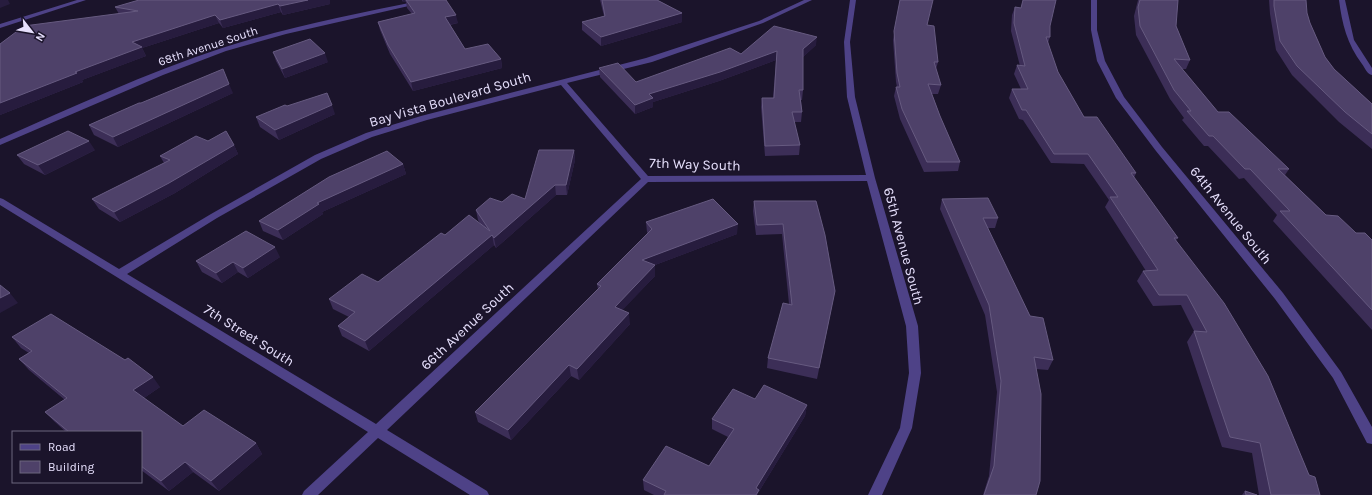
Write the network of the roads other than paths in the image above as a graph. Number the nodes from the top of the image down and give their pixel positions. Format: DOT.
graph roads {
  1 [pos="83,0"];
  2 [pos="432,0"];
  3 [pos="809,0"];
  4 [pos="853,0"];
  5 [pos="1094,0"];
  6 [pos="1342,0"];
  7 [pos="0,26"];
  8 [pos="1372,73"];
  9 [pos="562,82"];
  10 [pos="0,142"];
  11 [pos="871,178"];
  12 [pos="646,179"];
  13 [pos="0,201"];
  14 [pos="120,273"];
  15 [pos="376,432"];
  16 [pos="1372,439"];
  17 [pos="309,495"];
  18 [pos="482,495"];
  19 [pos="875,495"];
  1 -- 7 [label="street"];
  2 -- 10 [label="street, 68th Avenue South"];
  3 -- 9 [label="street, Bay Vista Boulevard South"];
  4 -- 11 [label="street, 65th Avenue South"];
  5 -- 16 [label="street, 64th Avenue South"];
  6 -- 8 [label="street"];
  9 -- 12 [label="street, 7th Way South"];
  9 -- 14 [label="street, Bay Vista Boulevard South"];
  11 -- 12 [label="street, 7th Way South"];
  11 -- 19 [label="street, 65th Avenue South"];
  12 -- 15 [label="street, 66th Avenue South"];
  13 -- 14 [label="street, 7th Street South"];
  14 -- 15 [label="street, 7th Street South"];
  15 -- 17 [label="street, 66th Avenue South"];
  15 -- 18 [label="street, 7th Street South"];
}
